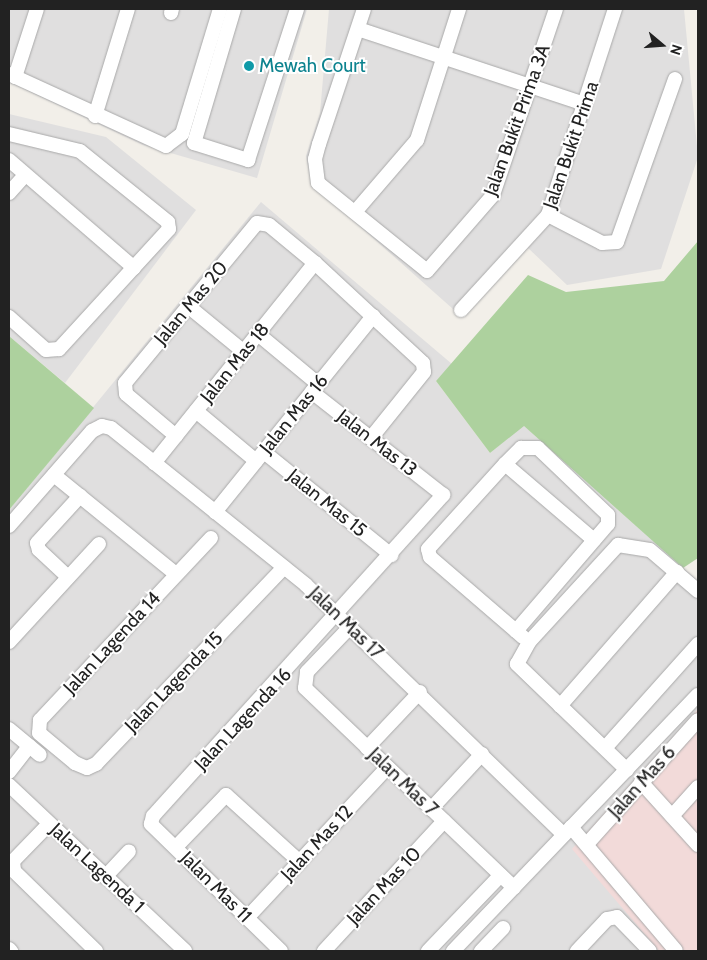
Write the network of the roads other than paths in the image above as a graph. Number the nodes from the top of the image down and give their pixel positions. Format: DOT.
graph roads {
  1 [pos="37,9"];
  2 [pos="128,9"];
  3 [pos="220,9"];
  4 [pos="234,9"];
  5 [pos="297,9"];
  6 [pos="364,9"];
  7 [pos="459,9"];
  8 [pos="556,9"];
  9 [pos="615,9"];
  10 [pos="358,29"];
  11 [pos="444,58"];
  12 [pos="12,75"];
  13 [pos="675,79"];
  14 [pos="530,86"];
  15 [pos="585,104"];
  16 [pos="95,116"];
  17 [pos="9,134"];
  18 [pos="9,160"];
  19 [pos="26,175"];
  20 [pos="9,194"];
  21 [pos="355,212"];
  22 [pos="548,215"];
  23 [pos="315,263"];
  24 [pos="134,268"];
  25 [pos="188,306"];
  26 [pos="461,310"];
  27 [pos="9,316"];
  28 [pos="373,316"];
  29 [pos="258,334"];
  30 [pos="244,352"];
  31 [pos="315,388"];
  32 [pos="196,411"];
  33 [pos="176,436"];
  34 [pos="371,438"];
  35 [pos="260,456"];
  36 [pos="154,463"];
  37 [pos="505,464"];
  38 [pos="54,475"];
  39 [pos="443,494"];
  40 [pos="80,496"];
  41 [pos="215,512"];
  42 [pos="9,526"];
  43 [pos="211,538"];
  44 [pos="594,540"];
  45 [pos="99,544"];
  46 [pos="390,555"];
  47 [pos="284,567"];
  48 [pos="677,572"];
  49 [pos="176,574"];
  50 [pos="68,577"];
  51 [pos="698,591"];
  52 [pos="338,615"];
  53 [pos="349,628"];
  54 [pos="516,631"];
  55 [pos="9,642"];
  56 [pos="529,642"];
  57 [pos="698,644"];
  58 [pos="420,692"];
  59 [pos="698,695"];
  60 [pos="560,706"];
  61 [pos="698,720"];
  62 [pos="9,729"];
  63 [pos="29,746"];
  64 [pos="368,748"];
  65 [pos="605,748"];
  66 [pos="58,749"];
  67 [pos="482,754"];
  68 [pos="40,756"];
  69 [pos="387,768"];
  70 [pos="627,770"];
  71 [pos="9,772"];
  72 [pos="641,782"];
  73 [pos="9,785"];
  74 [pos="698,787"];
  75 [pos="432,809"];
  76 [pos="672,816"];
  77 [pos="444,821"];
  78 [pos="49,824"];
  79 [pos="151,824"];
  80 [pos="568,831"];
  81 [pos="586,844"];
  82 [pos="698,845"];
  83 [pos="176,847"];
  84 [pos="129,851"];
  85 [pos="300,862"];
  86 [pos="501,875"];
  87 [pos="105,877"];
  88 [pos="514,888"];
  89 [pos="247,918"];
  90 [pos="503,928"];
  91 [pos="96,951"];
  92 [pos="185,951"];
  93 [pos="280,951"];
  94 [pos="324,951"];
  95 [pos="428,951"];
  96 [pos="453,951"];
  97 [pos="481,951"];
  98 [pos="577,951"];
  99 [pos="650,951"];
  100 [pos="676,951"];
  1 -- 12 [label="street"];
  2 -- 16 [label="street"];
  3 -- 16 [label="street"];
  4 -- 5 [label="street"];
  6 -- 10 [label="street"];
  7 -- 11 [label="street"];
  8 -- 14 [label="street, Jalan Bukit Prima 3A"];
  9 -- 15 [label="street, Jalan Bukit Prima"];
  10 -- 11 [label="street"];
  10 -- 21 [label="street"];
  11 -- 14 [label="street"];
  11 -- 21 [label="street"];
  12 -- 16 [label="street"];
  13 -- 22 [label="street"];
  14 -- 15 [label="street"];
  14 -- 21 [label="street, Jalan Bukit Prima 3A"];
  15 -- 22 [label="street, Jalan Bukit Prima"];
  17 -- 24 [label="street"];
  18 -- 19 [label="street"];
  19 -- 20 [label="street"];
  19 -- 24 [label="street"];
  22 -- 26 [label="street, Jalan Bukit Prima"];
  23 -- 25 [label="street, Jalan Mas 20"];
  23 -- 28 [label="street"];
  23 -- 29 [label="street, Jalan Mas 18"];
  24 -- 27 [label="street"];
  25 -- 30 [label="street"];
  25 -- 33 [label="street, Jalan Mas 20"];
  28 -- 31 [label="street, Jalan Mas 16"];
  28 -- 34 [label="street"];
  29 -- 30 [label="street, Jalan Mas 18"];
  29 -- 31 [label="street, Jalan Mas 13"];
  30 -- 32 [label="street, Jalan Mas 18"];
  31 -- 34 [label="street, Jalan Mas 13"];
  31 -- 35 [label="street, Jalan Mas 16"];
  32 -- 33 [label="street, Jalan Mas 18"];
  32 -- 35 [label="street, Jalan Mas 15"];
  33 -- 36 [label="street, Jalan Mas 18"];
  34 -- 39 [label="street, Jalan Mas 13"];
  35 -- 41 [label="street, Jalan Mas 16"];
  35 -- 46 [label="street, Jalan Mas 15"];
  36 -- 38 [label="street, Jalan Mas 17"];
  36 -- 41 [label="street, Jalan Mas 17"];
  37 -- 44 [label="street"];
  37 -- 44 [label="street"];
  37 -- 54 [label="street"];
  38 -- 40 [label="street"];
  38 -- 42 [label="street"];
  39 -- 46 [label="street, Jalan Lagenda 16"];
  40 -- 49 [label="street"];
  40 -- 50 [label="street"];
  41 -- 47 [label="street, Jalan Mas 17"];
  43 -- 49 [label="street, Jalan Lagenda 14"];
  44 -- 54 [label="street"];
  45 -- 50 [label="street"];
  46 -- 52 [label="street, Jalan Lagenda 16"];
  47 -- 52 [label="street, Jalan Mas 17"];
  47 -- 66 [label="street, Jalan Lagenda 15"];
  48 -- 51 [label="street"];
  48 -- 56 [label="street"];
  48 -- 60 [label="street"];
  49 -- 66 [label="street, Jalan Lagenda 14"];
  50 -- 55 [label="street"];
  52 -- 53 [label="street, Jalan Mas 17"];
  52 -- 79 [label="street, Jalan Lagenda 16"];
  53 -- 58 [label="street, Jalan Mas 17"];
  53 -- 64 [label="street, Jalan Mas 7"];
  54 -- 56 [label="street"];
  56 -- 60 [label="street"];
  57 -- 65 [label="street"];
  58 -- 64 [label="street"];
  58 -- 67 [label="street, Jalan Mas 17"];
  59 -- 70 [label="street"];
  60 -- 65 [label="street"];
  61 -- 72 [label="street, Jalan Mas 6"];
  62 -- 63 [label="street"];
  63 -- 68 [label="street"];
  63 -- 71 [label="street"];
  64 -- 69 [label="street, Jalan Mas 7"];
  65 -- 70 [label="street"];
  67 -- 75 [label="street"];
  67 -- 80 [label="street, Jalan Mas 17"];
  69 -- 75 [label="street, Jalan Mas 7"];
  69 -- 85 [label="street, Jalan Mas 12"];
  70 -- 80 [label="street"];
  72 -- 76 [label="street"];
  72 -- 81 [label="street, Jalan Mas 6"];
  73 -- 78 [label="street, Jalan Lagenda 1"];
  74 -- 76 [label="street"];
  75 -- 77 [label="street, Jalan Mas 7"];
  76 -- 82 [label="street"];
  77 -- 86 [label="street, Jalan Mas 7"];
  77 -- 94 [label="street, Jalan Mas 10"];
  78 -- 87 [label="street, Jalan Lagenda 1"];
  78 -- 91 [label="street"];
  79 -- 83 [label="street, Jalan Mas 11"];
  80 -- 81 [label="street, Jalan Mas 17"];
  80 -- 88 [label="street"];
  81 -- 100 [label="street, Jalan Mas 17"];
  83 -- 85 [label="street"];
  83 -- 89 [label="street, Jalan Mas 11"];
  84 -- 87 [label="street"];
  85 -- 89 [label="street, Jalan Mas 12"];
  86 -- 88 [label="street, Jalan Mas 7"];
  86 -- 95 [label="street"];
  87 -- 92 [label="street, Jalan Lagenda 1"];
  88 -- 96 [label="street"];
  89 -- 93 [label="street, Jalan Mas 11"];
  90 -- 97 [label="street"];
  98 -- 99 [label="street"];
}
